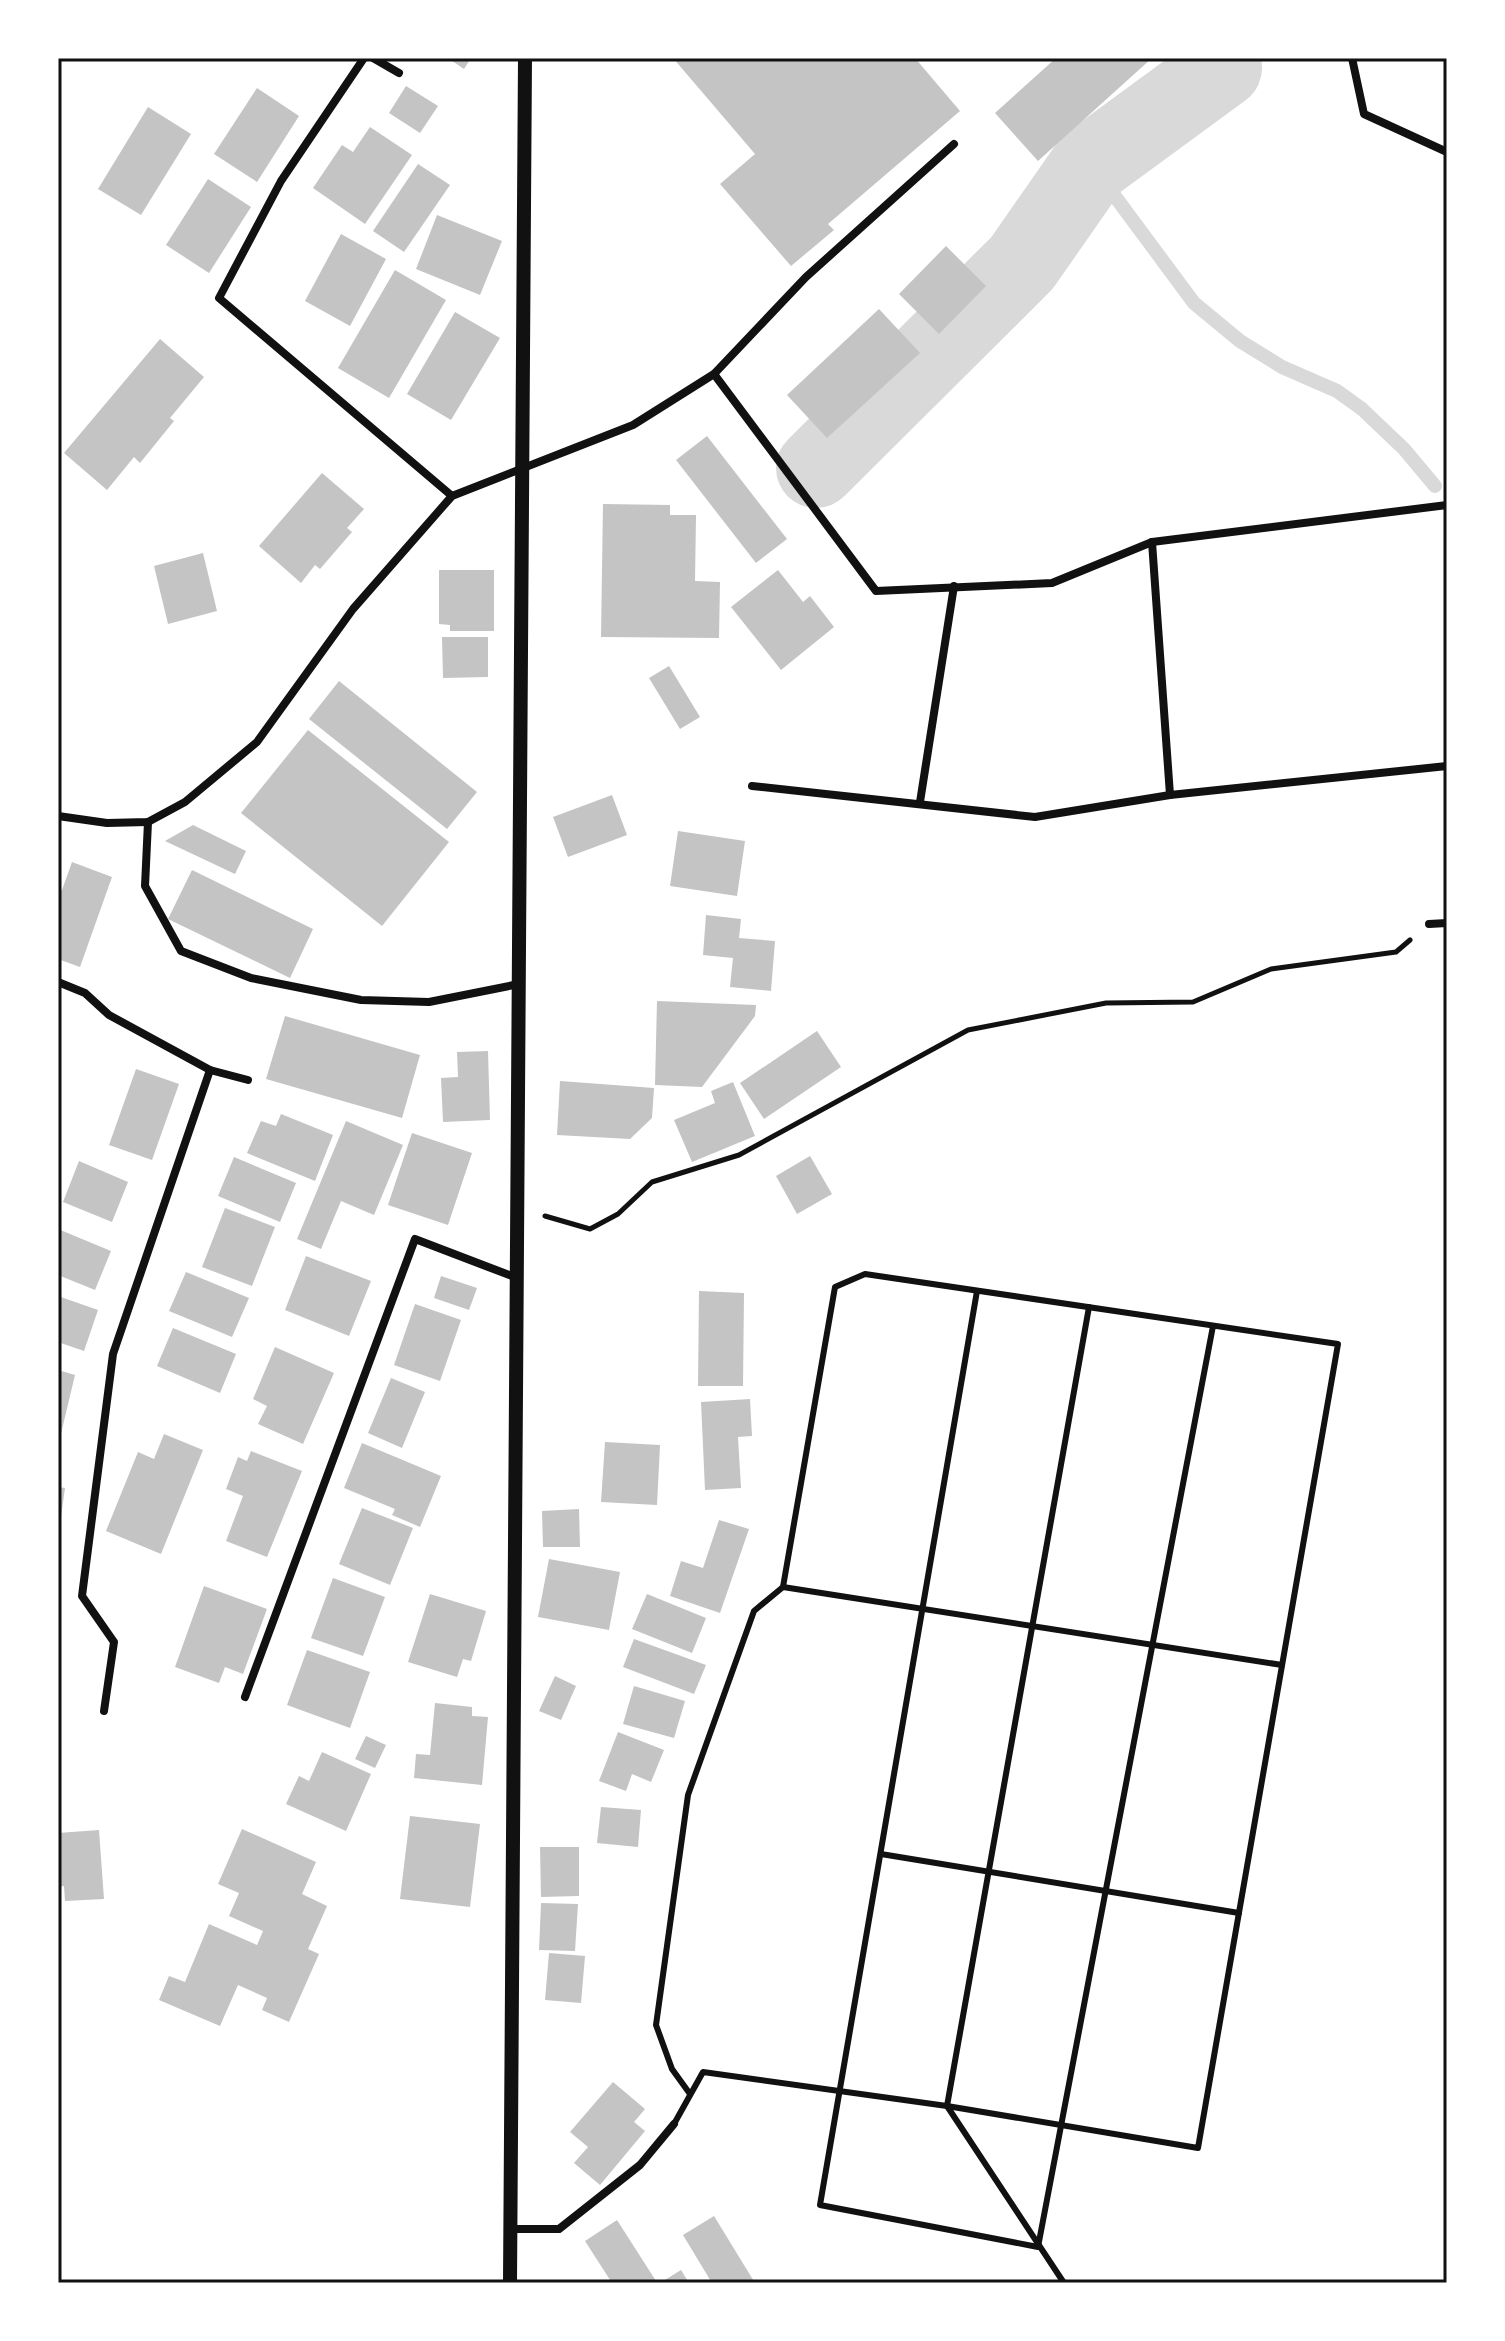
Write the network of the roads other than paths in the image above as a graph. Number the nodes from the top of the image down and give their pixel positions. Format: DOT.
graph roads {
  1 [pos="364,58"];
  2 [pos="373,58"];
  3 [pos="525,58"];
  4 [pos="1352,58"];
  5 [pos="399,73"];
  6 [pos="954,144"];
  7 [pos="1447,152"];
  8 [pos="714,374"];
  9 [pos="524,466"];
  10 [pos="452,496"];
  11 [pos="1447,505"];
  12 [pos="1152,542"];
  13 [pos="954,586"];
  14 [pos="1447,766"];
  15 [pos="752,786"];
  16 [pos="1170,795"];
  17 [pos="920,802"];
  18 [pos="58,816"];
  19 [pos="148,822"];
  20 [pos="1447,923"];
  21 [pos="1429,924"];
  22 [pos="58,982"];
  23 [pos="520,984"];
  24 [pos="210,1070"];
  25 [pos="248,1080"];
  26 [pos="517,1278"];
  27 [pos="977,1291"];
  28 [pos="1089,1307"];
  29 [pos="1213,1326"];
  30 [pos="783,1587"];
  31 [pos="922,1608"];
  32 [pos="1033,1625"];
  33 [pos="1152,1644"];
  34 [pos="1282,1665"];
  35 [pos="245,1697"];
  36 [pos="104,1711"];
  37 [pos="881,1854"];
  38 [pos="989,1872"];
  39 [pos="1105,1891"];
  40 [pos="1239,1913"];
  41 [pos="839,2092"];
  42 [pos="690,2094"];
  43 [pos="947,2106"];
  44 [pos="674,2124"];
  45 [pos="1061,2126"];
  46 [pos="510,2229"];
  47 [pos="1038,2247"];
  48 [pos="510,2283"];
  49 [pos="1064,2283"];
  1 -- 10 [label="street"];
  2 -- 5 [label="street"];
  3 -- 9 [label="street"];
  4 -- 7 [label="street"];
  6 -- 8 [label="street"];
  8 -- 9 [label="street"];
  8 -- 13 [label="street"];
  9 -- 10 [label="street"];
  9 -- 23 [label="street"];
  10 -- 19 [label="street"];
  11 -- 12 [label="street"];
  12 -- 13 [label="street"];
  12 -- 16 [label="street"];
  13 -- 17 [label="street"];
  14 -- 16 [label="street"];
  15 -- 17 [label="street"];
  16 -- 17 [label="street"];
  18 -- 19 [label="street"];
  19 -- 23 [label="street"];
  20 -- 21 [label="street"];
  22 -- 24 [label="street"];
  23 -- 26 [label="street"];
  24 -- 25 [label="street"];
  24 -- 36 [label="street"];
  26 -- 35 [label="street"];
  26 -- 46 [label="street"];
  27 -- 28 [label="lane"];
  27 -- 30 [label="lane"];
  27 -- 31 [label="lane"];
  28 -- 29 [label="lane"];
  28 -- 32 [label="lane"];
  29 -- 33 [label="lane"];
  29 -- 34 [label="lane"];
  30 -- 31 [label="lane"];
  30 -- 42 [label="lane"];
  31 -- 32 [label="lane"];
  31 -- 37 [label="lane"];
  32 -- 33 [label="lane"];
  32 -- 38 [label="lane"];
  33 -- 34 [label="lane"];
  33 -- 39 [label="lane"];
  34 -- 40 [label="lane"];
  37 -- 38 [label="lane"];
  37 -- 41 [label="lane"];
  38 -- 39 [label="lane"];
  38 -- 43 [label="lane"];
  39 -- 40 [label="lane"];
  39 -- 45 [label="lane"];
  40 -- 45 [label="lane"];
  41 -- 42 [label="lane"];
  41 -- 43 [label="lane"];
  41 -- 47 [label="lane"];
  42 -- 44 [label="lane"];
  43 -- 45 [label="lane"];
  43 -- 47 [label="lane"];
  44 -- 46 [label="street"];
  45 -- 47 [label="lane"];
  46 -- 48 [label="street"];
  47 -- 49 [label="lane"];
}
